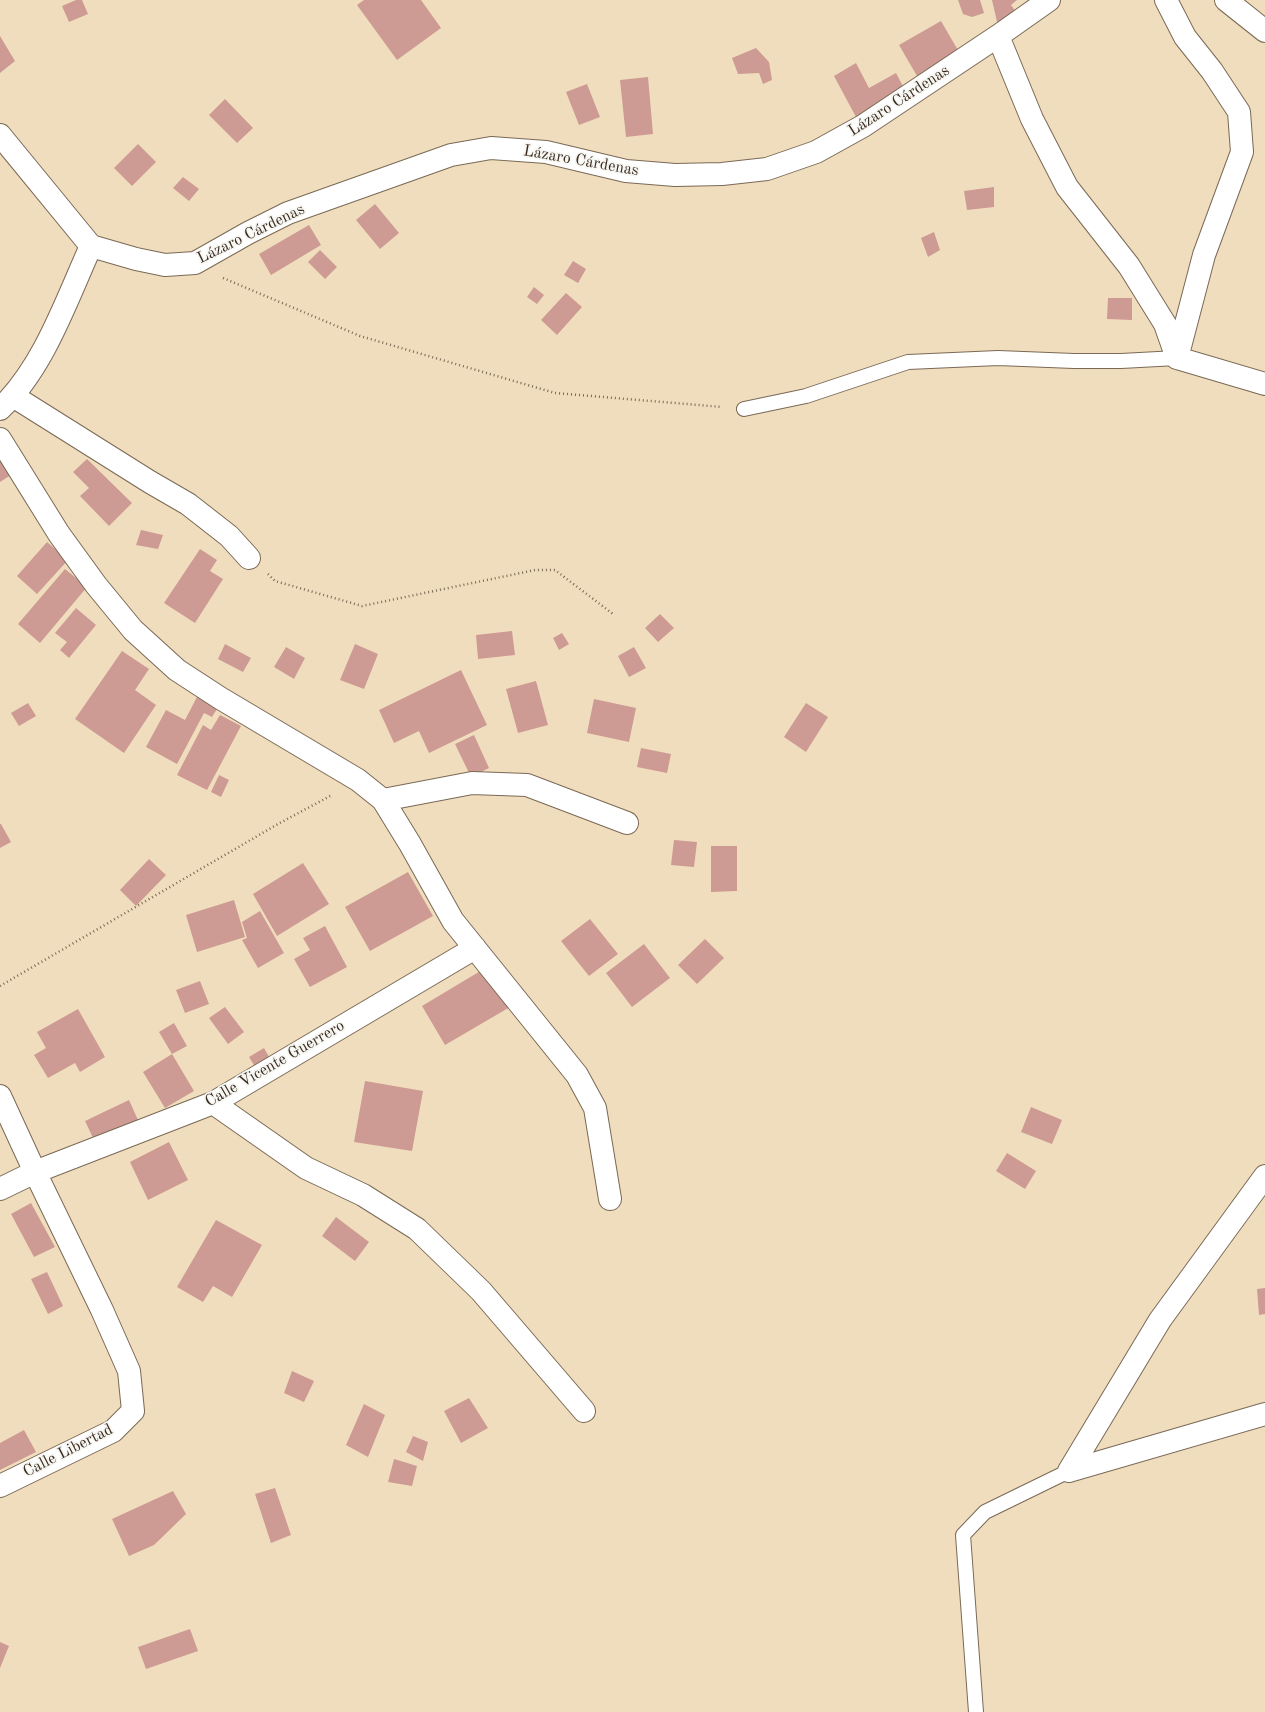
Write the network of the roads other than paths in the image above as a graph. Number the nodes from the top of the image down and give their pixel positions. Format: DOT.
graph roads {
  1 [pos="1049,0"];
  2 [pos="1166,0"];
  3 [pos="1226,0"];
  4 [pos="1265,31"];
  5 [pos="998,36"];
  6 [pos="0,135"];
  7 [pos="91,246"];
  8 [pos="1177,358"];
  9 [pos="1265,384"];
  10 [pos="7,403"];
  11 [pos="744,409"];
  12 [pos="0,439"];
  13 [pos="249,558"];
  14 [pos="383,800"];
  15 [pos="627,823"];
  16 [pos="475,948"];
  17 [pos="0,1096"];
  18 [pos="213,1103"];
  19 [pos="35,1172"];
  20 [pos="1265,1176"];
  21 [pos="0,1189"];
  22 [pos="610,1199"];
  23 [pos="584,1411"];
  24 [pos="1265,1414"];
  25 [pos="1069,1471"];
  26 [pos="0,1486"];
  27 [pos="976,1712"];
  1 -- 5 [label="street, Lázaro Cárdenas"];
  2 -- 8 [label="street"];
  3 -- 4 [label="street"];
  5 -- 7 [label="street, Lázaro Cárdenas"];
  5 -- 8 [label="street"];
  6 -- 7 [label="street"];
  7 -- 10 [label="street"];
  8 -- 9 [label="street"];
  8 -- 11 [label="lane"];
  10 -- 13 [label="street"];
  12 -- 14 [label="street"];
  14 -- 15 [label="street"];
  14 -- 16 [label="street"];
  16 -- 18 [label="street, Calle Vicente Guerrero"];
  16 -- 22 [label="street"];
  17 -- 19 [label="street"];
  18 -- 19 [label="street, Calle Vicente Guerrero"];
  18 -- 23 [label="street"];
  19 -- 21 [label="street, Calle Vicente Guerrero"];
  19 -- 26 [label="street, Calle Libertad"];
  20 -- 25 [label="street"];
  24 -- 25 [label="street"];
  25 -- 27 [label="lane"];
}
